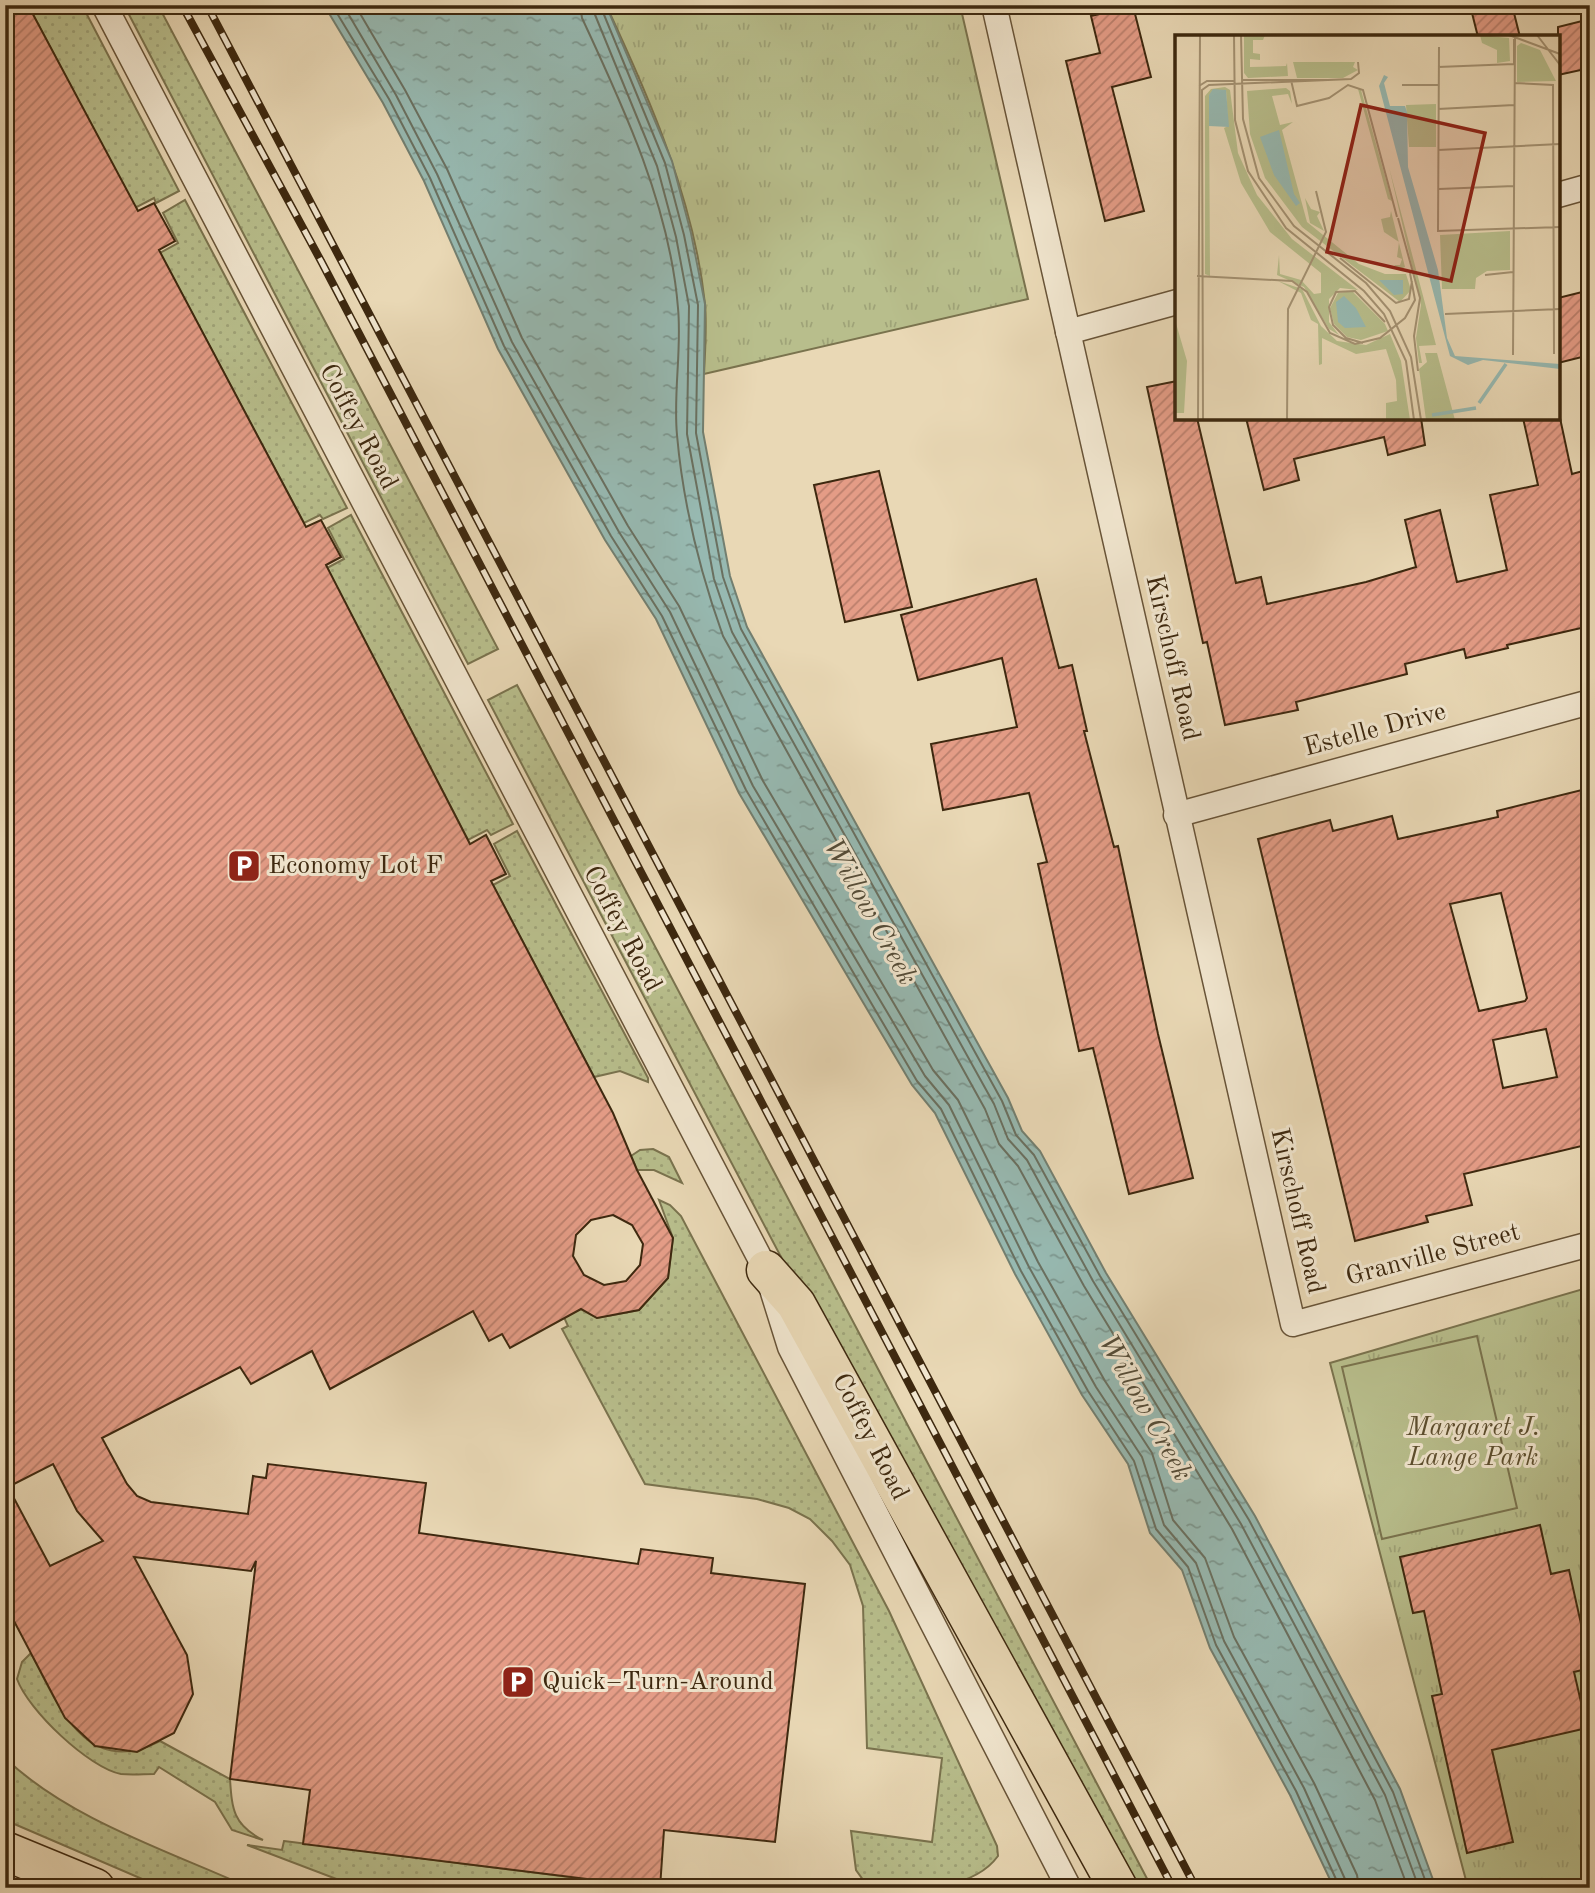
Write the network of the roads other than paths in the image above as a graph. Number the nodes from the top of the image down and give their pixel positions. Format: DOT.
graph roads {
  1 [pos="104,5"];
  2 [pos="994,5"];
  3 [pos="1590,186"];
  4 [pos="1560,194"];
  5 [pos="1175,303"];
  6 [pos="1068,332"];
  7 [pos="1590,702"];
  8 [pos="1176,815"];
  9 [pos="1590,1244"];
  10 [pos="766,1270"];
  11 [pos="1293,1324"];
  12 [pos="5,1851"];
  13 [pos="95,1888"];
  14 [pos="1069,1888"];
  15 [pos="1118,1888"];
  1 -- 10 [label="street, Coffey Road"];
  2 -- 6 [label="street, Kirschoff Road"];
  3 -- 4 [label="street"];
  5 -- 6 [label="street"];
  6 -- 8 [label="street, Kirschoff Road"];
  7 -- 8 [label="street, Estelle Drive"];
  8 -- 11 [label="street, Kirschoff Road"];
  9 -- 11 [label="street, Granville Street"];
  10 -- 14 [label="street, Coffey Road"];
  10 -- 15 [label="main road"];
  12 -- 13 [label="main road"];
}
